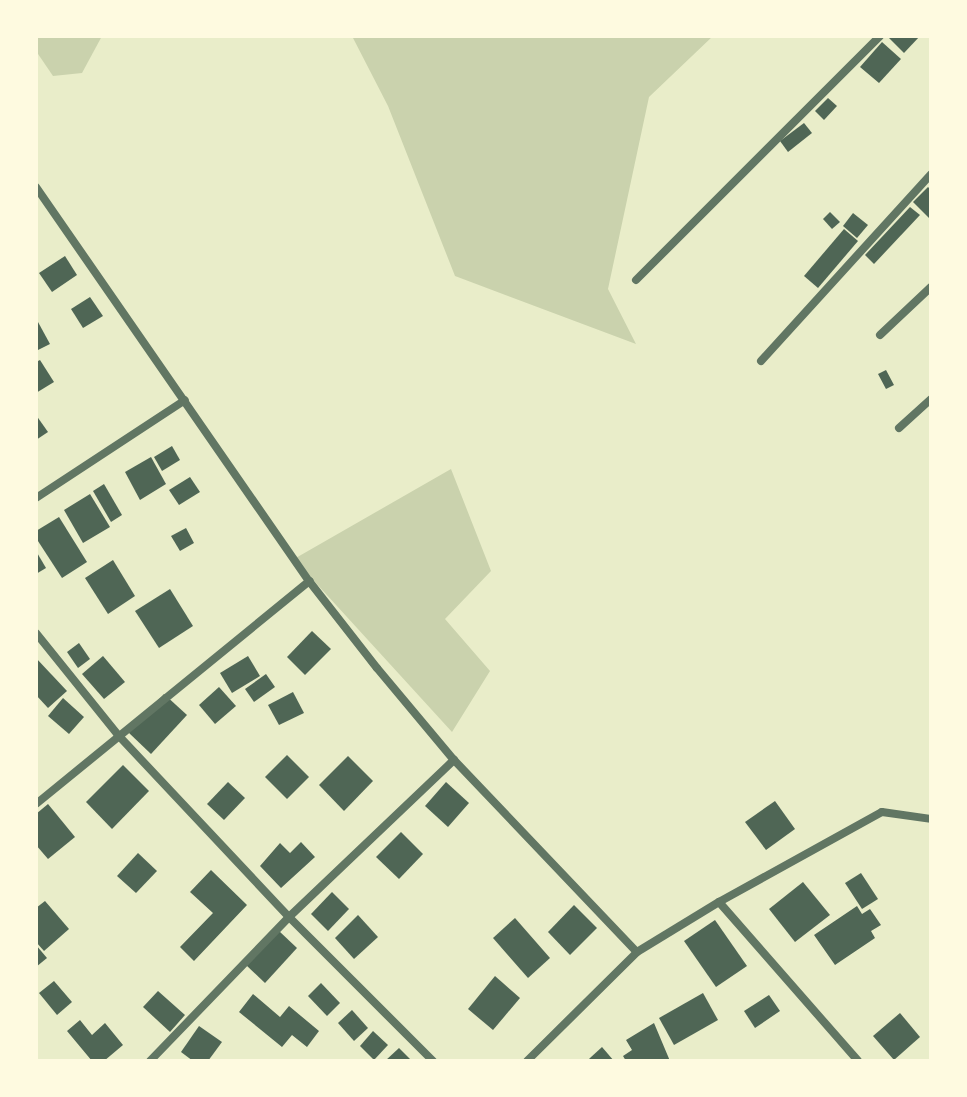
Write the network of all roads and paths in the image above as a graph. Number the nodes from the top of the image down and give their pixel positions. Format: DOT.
graph roads {
  1 [pos="880,36"];
  2 [pos="931,174"];
  3 [pos="36,187"];
  4 [pos="636,280"];
  5 [pos="931,287"];
  6 [pos="880,335"];
  7 [pos="761,361"];
  8 [pos="931,399"];
  9 [pos="185,400"];
  10 [pos="899,428"];
  11 [pos="36,498"];
  12 [pos="309,581"];
  13 [pos="36,633"];
  14 [pos="118,735"];
  15 [pos="454,760"];
  16 [pos="36,804"];
  17 [pos="931,819"];
  18 [pos="719,902"];
  19 [pos="289,917"];
  20 [pos="637,952"];
  21 [pos="150,1061"];
  22 [pos="433,1061"];
  23 [pos="527,1061"];
  24 [pos="858,1061"];
  1 -- 4 [label="street"];
  2 -- 7 [label="street"];
  3 -- 9 [label="street"];
  5 -- 6 [label="street"];
  8 -- 10 [label="street"];
  9 -- 11 [label="street"];
  9 -- 12 [label="street"];
  12 -- 14 [label="street"];
  12 -- 15 [label="street"];
  13 -- 14 [label="street"];
  14 -- 16 [label="street"];
  14 -- 19 [label="street"];
  15 -- 19 [label="street"];
  15 -- 20 [label="street"];
  17 -- 18 [label="street"];
  18 -- 20 [label="street"];
  18 -- 24 [label="street"];
  19 -- 21 [label="street"];
  19 -- 22 [label="street"];
  20 -- 23 [label="street"];
}
